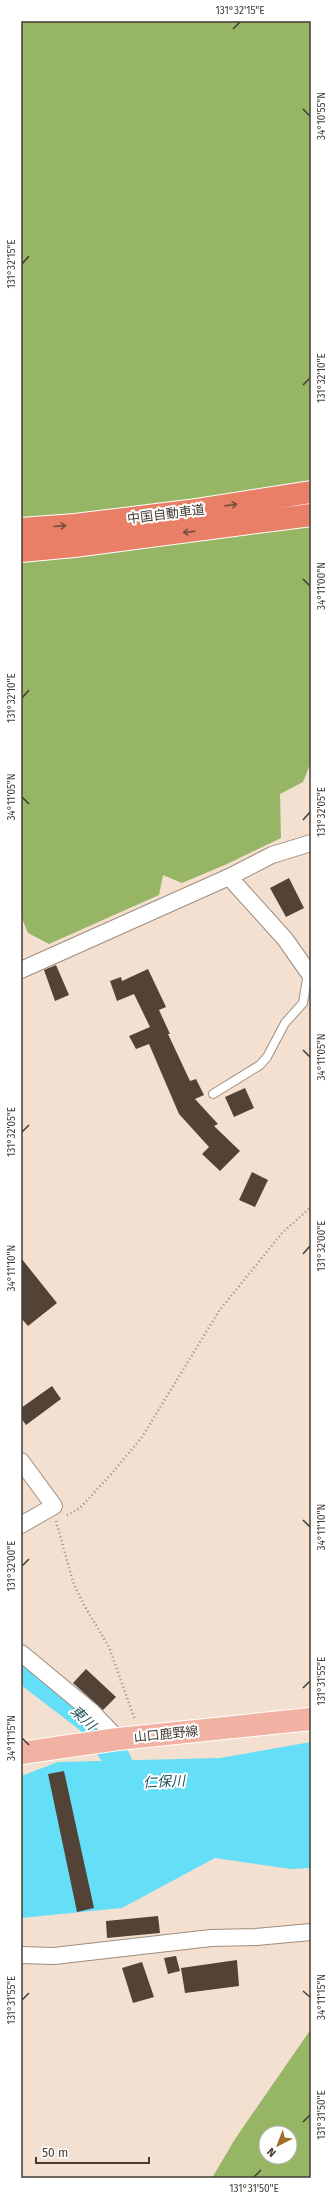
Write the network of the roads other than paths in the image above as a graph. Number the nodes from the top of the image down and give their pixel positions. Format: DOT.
graph roads {
  1 [pos="311,492"];
  2 [pos="311,515"];
  3 [pos="21,529"];
  4 [pos="21,551"];
  5 [pos="311,843"];
  6 [pos="229,877"];
  7 [pos="21,970"];
  8 [pos="309,975"];
  9 [pos="213,1094"];
  10 [pos="21,1460"];
  11 [pos="21,1525"];
  12 [pos="21,1653"];
  13 [pos="311,1719"];
  14 [pos="108,1740"];
  15 [pos="21,1753"];
  16 [pos="311,1932"];
  17 [pos="21,1955"];
  3 -- 1 [label="highway, 中国自動車道, one-way"];
  2 -- 4 [label="highway, 中国自動車道, one-way"];
  5 -- 6 [label="street"];
  6 -- 7 [label="street"];
  6 -- 8 [label="street"];
  8 -- 9 [label="lane"];
  10 -- 11 [label="street"];
  12 -- 14 [label="street"];
  13 -- 14 [label="main road, 山口鹿野線"];
  14 -- 15 [label="main road, 山口鹿野線"];
  16 -- 17 [label="street"];
}
